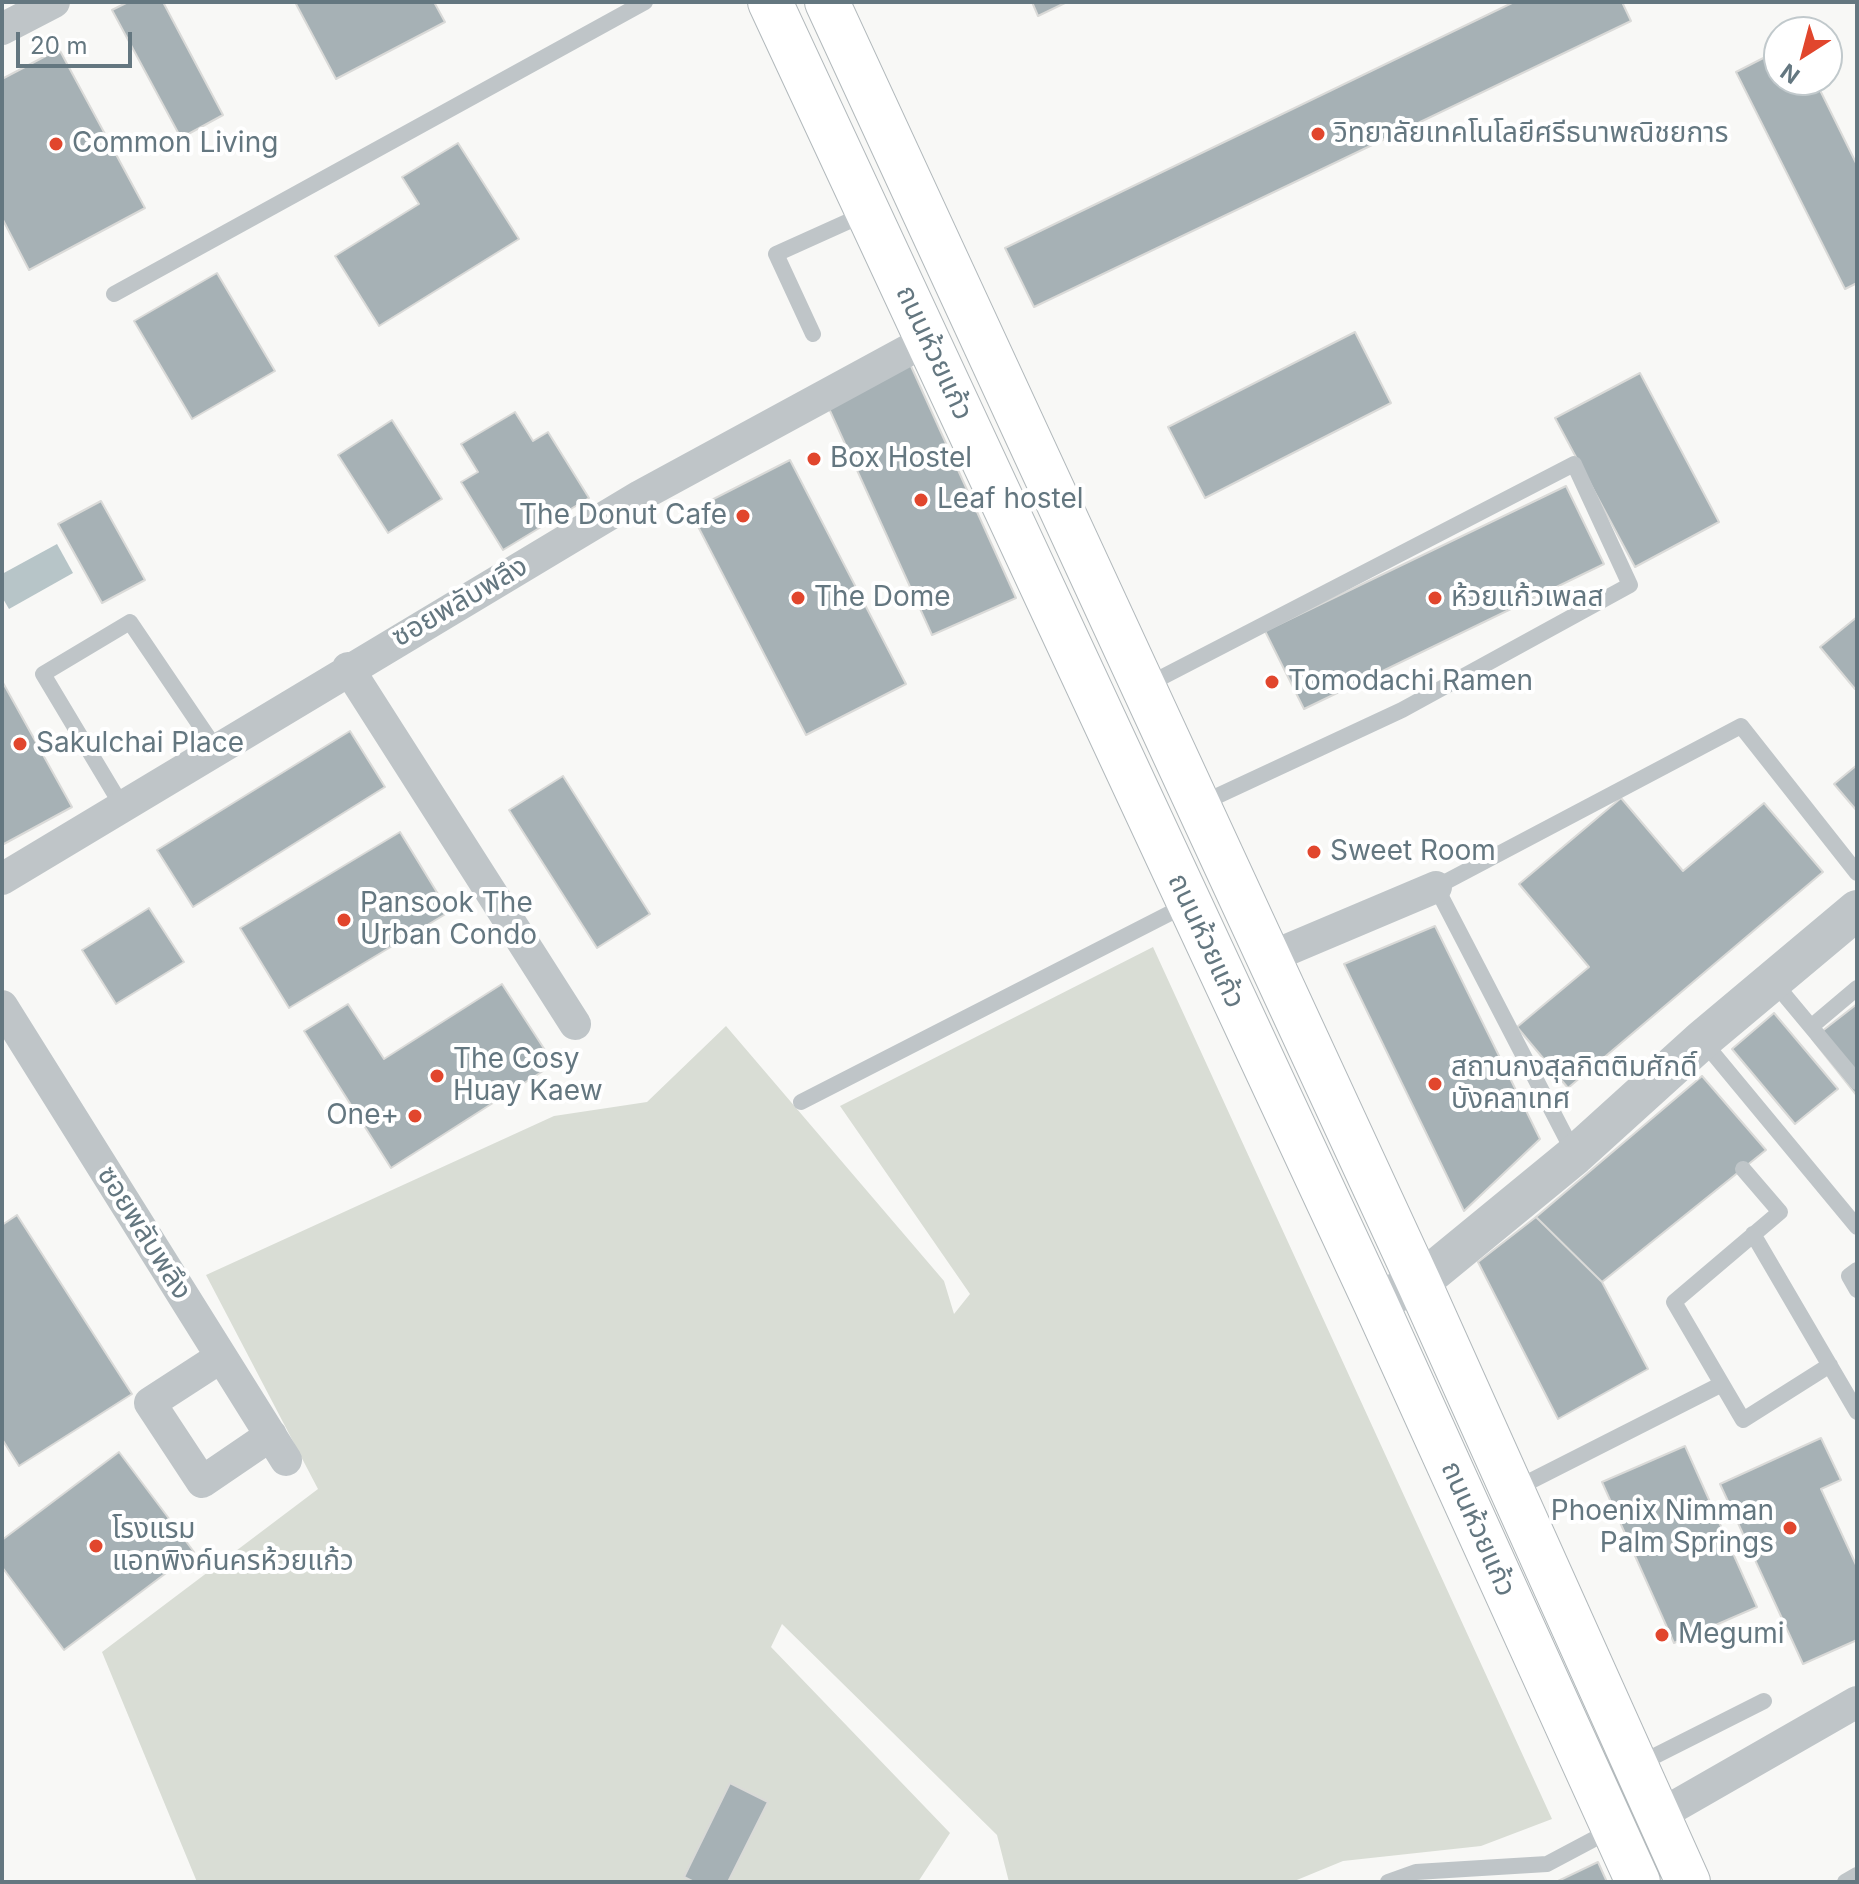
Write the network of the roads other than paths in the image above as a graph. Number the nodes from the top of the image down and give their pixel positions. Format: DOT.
graph roads {
  1 [pos="645,2"];
  2 [pos="770,2"];
  3 [pos="827,2"];
  4 [pos="51,3"];
  5 [pos="10,17"];
  6 [pos="869,212"];
  7 [pos="114,294"];
  8 [pos="813,334"];
  9 [pos="927,340"];
  10 [pos="348,668"];
  11 [pos="1143,687"];
  12 [pos="216,749"];
  13 [pos="1196,805"];
  14 [pos="122,806"];
  15 [pos="1857,873"];
  16 [pos="2,879"];
  17 [pos="1436,887"];
  18 [pos="1189,903"];
  19 [pos="1857,910"];
  20 [pos="1268,958"];
  21 [pos="1772,980"];
  22 [pos="1857,988"];
  23 [pos="2,1006"];
  24 [pos="575,1024"];
  25 [pos="1812,1026"];
  26 [pos="1702,1040"];
  27 [pos="1857,1082"];
  28 [pos="801,1102"];
  29 [pos="1575,1155"];
  30 [pos="1743,1169"];
  31 [pos="1857,1227"];
  32 [pos="1753,1234"];
  33 [pos="1857,1270"];
  34 [pos="1419,1283"];
  35 [pos="1857,1290"];
  36 [pos="1375,1302"];
  37 [pos="221,1357"];
  38 [pos="1830,1365"];
  39 [pos="1722,1384"];
  40 [pos="1857,1412"];
  41 [pos="1511,1490"];
  42 [pos="1764,1701"];
  43 [pos="1857,1702"];
  44 [pos="1635,1766"];
  45 [pos="1658,1816"];
  46 [pos="1614,1829"];
  47 [pos="1857,1875"];
  48 [pos="1388,1882"];
  49 [pos="1638,1882"];
  50 [pos="1688,1882"];
  51 [pos="1845,1882"];
  1 -- 7 [label="lane"];
  2 -- 6 [label="main road, ถนนห้วยแก้ว"];
  3 -- 11 [label="main road, ถนนห้วยแก้ว"];
  4 -- 5 [label="street"];
  6 -- 8 [label="lane"];
  6 -- 9 [label="main road, ถนนห้วยแก้ว"];
  9 -- 10 [label="street, ซอยพลับพลึง"];
  9 -- 18 [label="main road, ถนนห้วยแก้ว"];
  10 -- 12 [label="street, ซอยพลับพลึง"];
  10 -- 24 [label="street"];
  11 -- 13 [label="main road, ถนนห้วยแก้ว"];
  11 -- 13 [label="lane"];
  12 -- 14 [label="street, ซอยพลับพลึง"];
  12 -- 14 [label="lane"];
  13 -- 20 [label="main road, ถนนห้วยแก้ว"];
  14 -- 16 [label="street, ซอยพลับพลึง"];
  15 -- 17 [label="lane"];
  17 -- 20 [label="street"];
  17 -- 29 [label="lane"];
  18 -- 28 [label="lane"];
  18 -- 36 [label="main road, ถนนห้วยแก้ว"];
  19 -- 21 [label="street"];
  20 -- 34 [label="main road, ถนนห้วยแก้ว"];
  21 -- 25 [label="lane"];
  21 -- 26 [label="street"];
  22 -- 25 [label="lane"];
  23 -- 37 [label="street, ซอยพลับพลึง"];
  25 -- 27 [label="lane"];
  26 -- 29 [label="street"];
  26 -- 31 [label="lane"];
  29 -- 34 [label="street"];
  30 -- 32 [label="lane"];
  32 -- 38 [label="lane"];
  32 -- 39 [label="lane"];
  33 -- 35 [label="lane"];
  34 -- 36 [label="street"];
  34 -- 41 [label="main road, ถนนห้วยแก้ว"];
  36 -- 46 [label="main road, ถนนห้วยแก้ว"];
  37 -- 37 [label="street, ซอยพลับพลึง"];
  38 -- 39 [label="lane"];
  38 -- 40 [label="lane"];
  39 -- 41 [label="lane"];
  41 -- 44 [label="main road, ถนนห้วยแก้ว"];
  42 -- 44 [label="lane"];
  43 -- 45 [label="street"];
  44 -- 45 [label="main road, ถนนห้วยแก้ว"];
  45 -- 50 [label="main road, ถนนห้วยแก้ว"];
  46 -- 48 [label="lane"];
  46 -- 49 [label="main road, ถนนห้วยแก้ว"];
  47 -- 51 [label="lane"];
}
